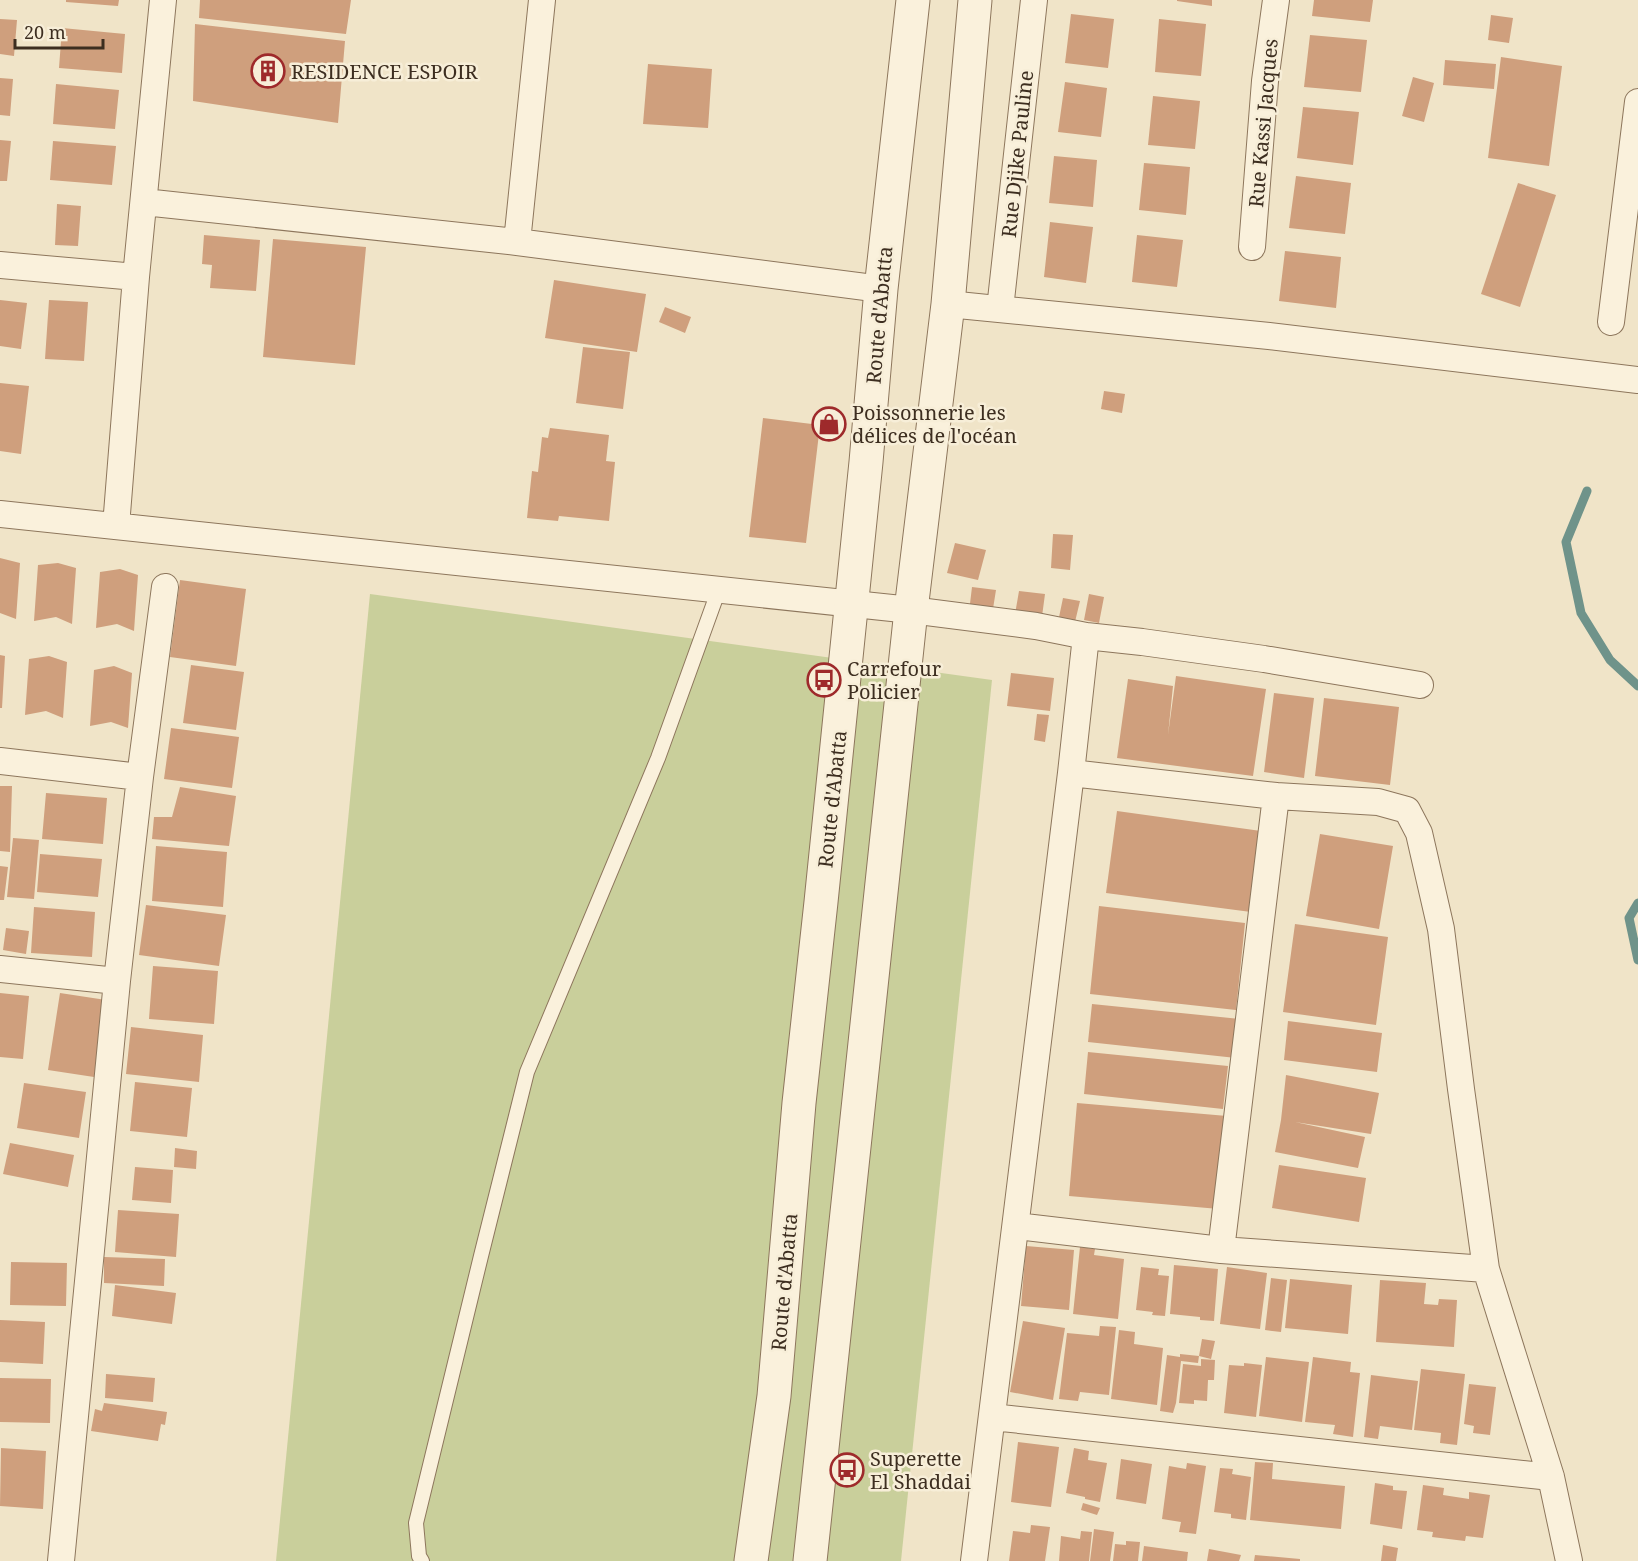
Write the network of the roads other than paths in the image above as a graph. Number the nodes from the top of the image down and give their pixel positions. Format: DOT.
graph roads {
  1 [pos="164,0"];
  2 [pos="542,0"];
  3 [pos="913,0"];
  4 [pos="975,0"];
  5 [pos="1034,0"];
  6 [pos="1276,0"];
  7 [pos="1638,102"];
  8 [pos="144,202"];
  9 [pos="517,242"];
  10 [pos="1252,247"];
  11 [pos="0,265"];
  12 [pos="136,277"];
  13 [pos="881,289"];
  14 [pos="948,304"];
  15 [pos="1000,309"];
  16 [pos="1611,322"];
  17 [pos="1638,380"];
  18 [pos="0,514"];
  19 [pos="116,526"];
  20 [pos="165,587"];
  21 [pos="719,589"];
  22 [pos="851,603"];
  23 [pos="911,610"];
  24 [pos="1086,636"];
  25 [pos="1420,685"];
  26 [pos="0,761"];
  27 [pos="1071,773"];
  28 [pos="140,777"];
  29 [pos="1276,796"];
  30 [pos="0,969"];
  31 [pos="117,981"];
  32 [pos="1016,1226"];
  33 [pos="1221,1250"];
  34 [pos="1486,1269"];
  35 [pos="992,1418"];
  36 [pos="1551,1477"];
  37 [pos="61,1561"];
  38 [pos="422,1561"];
  39 [pos="751,1561"];
  40 [pos="810,1561"];
  41 [pos="974,1561"];
  42 [pos="1569,1561"];
  1 -- 8 [label="street"];
  2 -- 9 [label="street"];
  3 -- 13 [label="street, Route d'Abatta"];
  4 -- 14 [label="street"];
  5 -- 15 [label="street, Rue Djike Pauline"];
  6 -- 10 [label="street, Rue Kassi Jacques"];
  7 -- 16 [label="street"];
  8 -- 9 [label="street"];
  8 -- 12 [label="street"];
  9 -- 13 [label="street"];
  11 -- 12 [label="street"];
  12 -- 19 [label="street"];
  13 -- 22 [label="street, Route d'Abatta"];
  14 -- 15 [label="street"];
  14 -- 23 [label="street"];
  15 -- 17 [label="street"];
  18 -- 19 [label="street"];
  19 -- 21 [label="street"];
  20 -- 28 [label="street"];
  21 -- 22 [label="street"];
  21 -- 38 [label="lane"];
  22 -- 23 [label="street"];
  22 -- 39 [label="street, Route d'Abatta"];
  23 -- 24 [label="street"];
  23 -- 40 [label="street"];
  24 -- 25 [label="street"];
  24 -- 27 [label="street"];
  26 -- 28 [label="street"];
  27 -- 29 [label="street"];
  27 -- 32 [label="street"];
  28 -- 31 [label="street"];
  29 -- 33 [label="street"];
  29 -- 34 [label="street"];
  30 -- 31 [label="street"];
  31 -- 37 [label="street"];
  32 -- 33 [label="street"];
  32 -- 35 [label="street"];
  33 -- 34 [label="street"];
  34 -- 36 [label="street"];
  35 -- 36 [label="street"];
  35 -- 41 [label="street"];
  36 -- 42 [label="street"];
}
